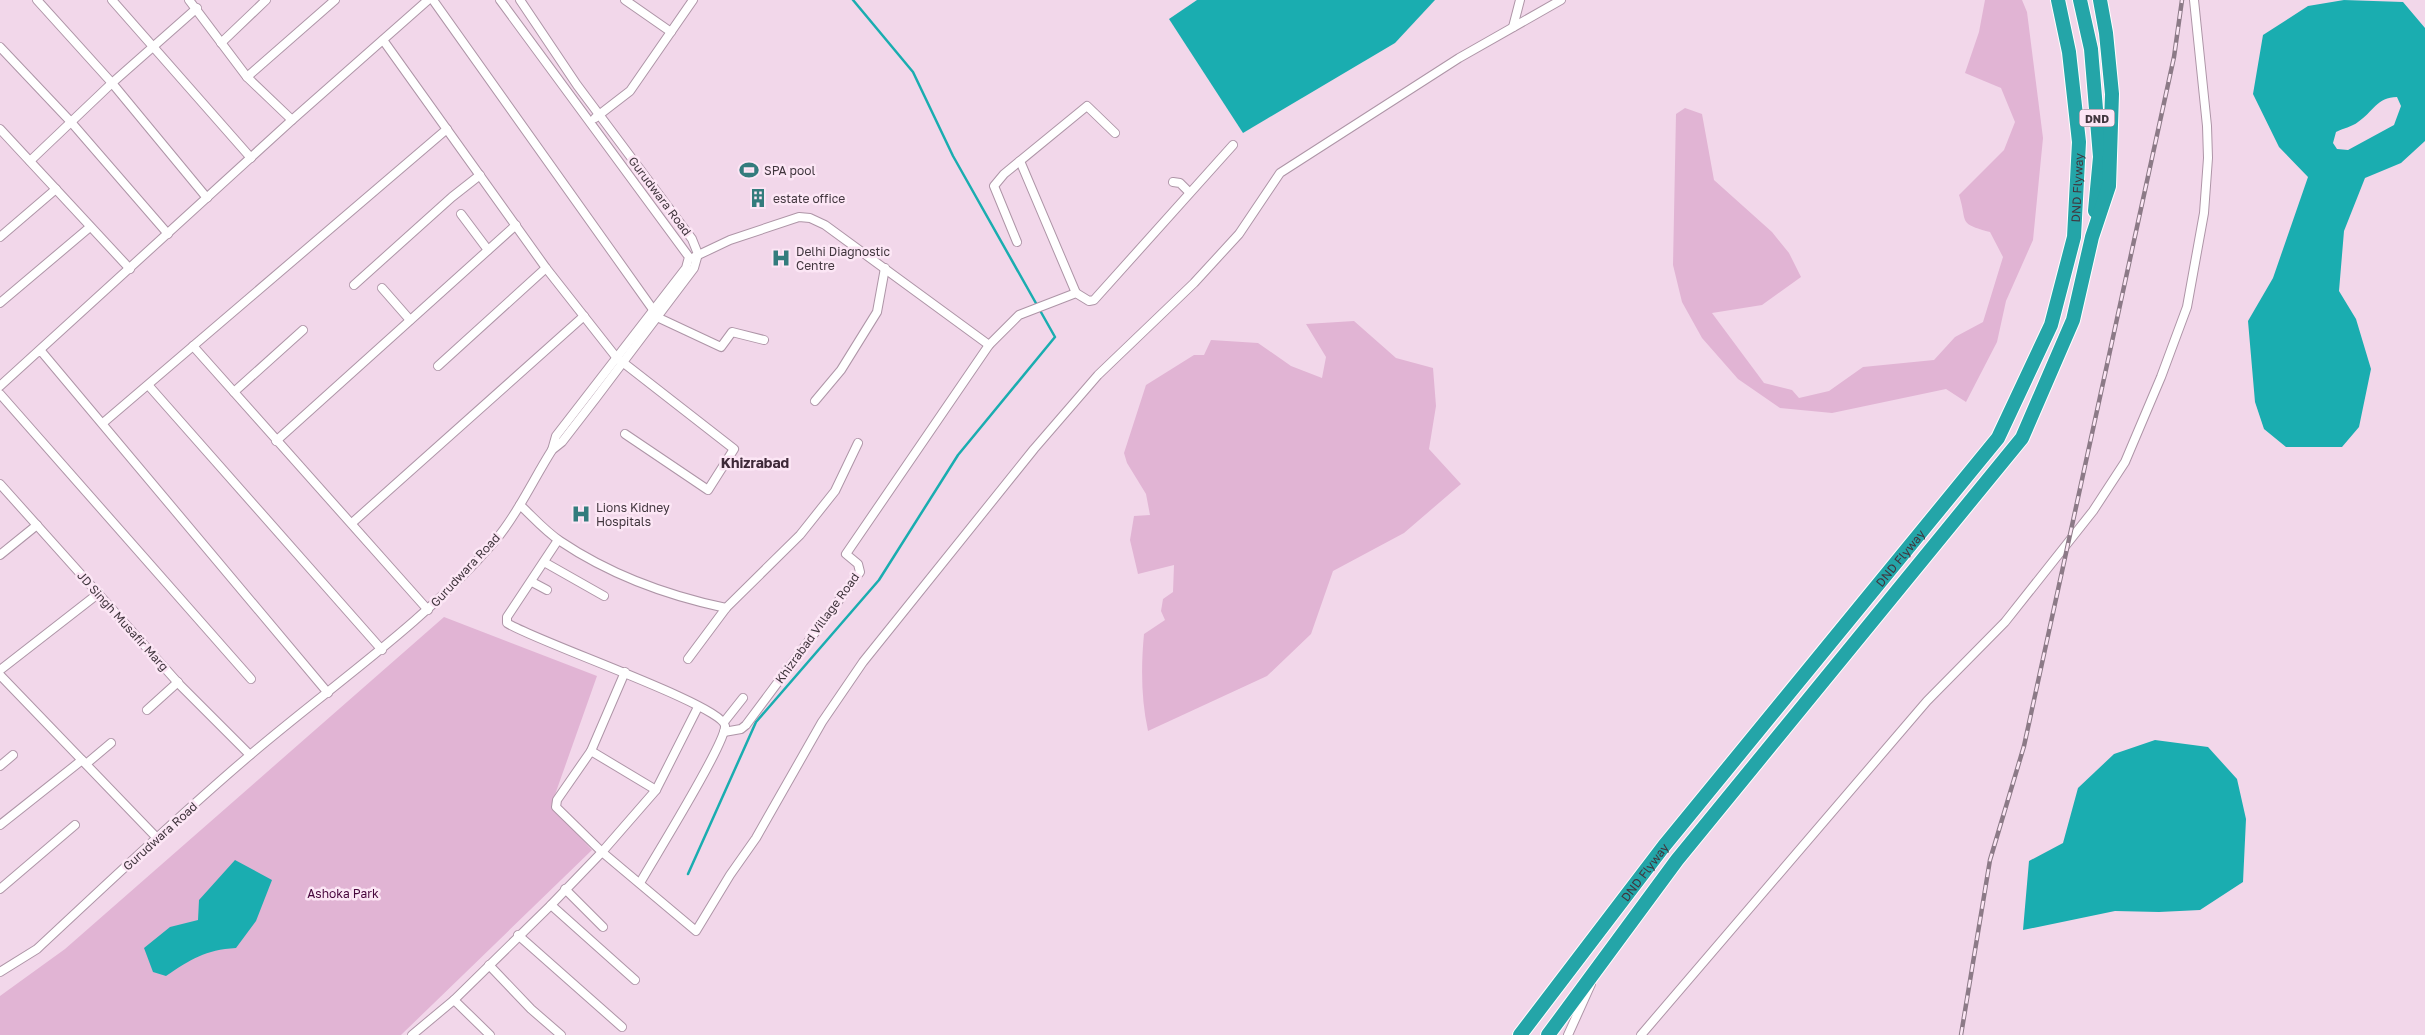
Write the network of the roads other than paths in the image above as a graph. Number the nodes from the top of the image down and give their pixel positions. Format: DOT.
graph roads {
  1 [pos="37,0"];
  2 [pos="112,0"];
  3 [pos="190,0"];
  4 [pos="335,0"];
  5 [pos="428,0"];
  6 [pos="433,0"];
  7 [pos="500,0"];
  8 [pos="520,0"];
  9 [pos="625,0"];
  10 [pos="693,0"];
  11 [pos="1520,0"];
  12 [pos="1561,0"];
  13 [pos="2058,0"];
  14 [pos="2080,0"];
  15 [pos="2100,0"];
  16 [pos="2194,0"];
  17 [pos="264,1"];
  18 [pos="196,8"];
  19 [pos="1513,28"];
  20 [pos="671,32"];
  21 [pos="383,40"];
  22 [pos="221,43"];
  23 [pos="153,47"];
  24 [pos="0,48"];
  25 [pos="247,77"];
  26 [pos="112,83"];
  27 [pos="599,115"];
  28 [pos="292,120"];
  29 [pos="71,122"];
  30 [pos="590,123"];
  31 [pos="0,129"];
  32 [pos="447,129"];
  33 [pos="1114,133"];
  34 [pos="1233,144"];
  35 [pos="251,158"];
  36 [pos="30,160"];
  37 [pos="1020,161"];
  38 [pos="480,175"];
  39 [pos="1173,182"];
  40 [pos="56,190"];
  41 [pos="1189,192"];
  42 [pos="207,198"];
  43 [pos="461,214"];
  44 [pos="516,225"];
  45 [pos="90,228"];
  46 [pos="168,234"];
  47 [pos="0,237"];
  48 [pos="2092,237"];
  49 [pos="1017,242"];
  50 [pos="488,250"];
  51 [pos="698,256"];
  52 [pos="689,259"];
  53 [pos="546,268"];
  54 [pos="885,268"];
  55 [pos="130,269"];
  56 [pos="354,285"];
  57 [pos="382,288"];
  58 [pos="1076,293"];
  59 [pos="0,302"];
  60 [pos="653,310"];
  61 [pos="584,316"];
  62 [pos="659,318"];
  63 [pos="410,320"];
  64 [pos="303,330"];
  65 [pos="764,340"];
  66 [pos="989,345"];
  67 [pos="193,346"];
  68 [pos="39,352"];
  69 [pos="616,357"];
  70 [pos="622,364"];
  71 [pos="438,366"];
  72 [pos="0,386"];
  73 [pos="149,386"];
  74 [pos="234,392"];
  75 [pos="0,394"];
  76 [pos="815,401"];
  77 [pos="103,423"];
  78 [pos="625,434"];
  79 [pos="276,441"];
  80 [pos="858,443"];
  81 [pos="552,450"];
  82 [pos="0,484"];
  83 [pos="520,505"];
  84 [pos="352,523"];
  85 [pos="36,525"];
  86 [pos="558,540"];
  87 [pos="0,555"];
  88 [pos="544,562"];
  89 [pos="532,582"];
  90 [pos="547,590"];
  91 [pos="99,593"];
  92 [pos="604,596"];
  93 [pos="726,608"];
  94 [pos="428,610"];
  95 [pos="382,650"];
  96 [pos="688,658"];
  97 [pos="0,670"];
  98 [pos="625,672"];
  99 [pos="0,675"];
  100 [pos="251,678"];
  101 [pos="178,682"];
  102 [pos="328,693"];
  103 [pos="743,698"];
  104 [pos="698,707"];
  105 [pos="147,710"];
  106 [pos="724,722"];
  107 [pos="724,732"];
  108 [pos="110,743"];
  109 [pos="591,751"];
  110 [pos="13,755"];
  111 [pos="250,755"];
  112 [pos="84,762"];
  113 [pos="0,766"];
  114 [pos="656,790"];
  115 [pos="0,825"];
  116 [pos="75,825"];
  117 [pos="157,838"];
  118 [pos="602,852"];
  119 [pos="640,882"];
  120 [pos="0,889"];
  121 [pos="565,890"];
  122 [pos="550,905"];
  123 [pos="603,927"];
  124 [pos="518,935"];
  125 [pos="489,965"];
  126 [pos="1598,968"];
  127 [pos="0,972"];
  128 [pos="635,980"];
  129 [pos="454,1000"];
  130 [pos="622,1026"];
  131 [pos="415,1034"];
  132 [pos="490,1035"];
  133 [pos="560,1035"];
  134 [pos="1520,1035"];
  135 [pos="1548,1035"];
  136 [pos="1568,1035"];
  137 [pos="1641,1035"];
  1 -- 26 [label="street"];
  2 -- 23 [label="street"];
  3 -- 18 [label="street"];
  4 -- 25 [label="street"];
  5 -- 21 [label="street"];
  6 -- 60 [label="street"];
  7 -- 30 [label="street"];
  8 -- 27 [label="street, Gurudwara Road"];
  9 -- 20 [label="street"];
  10 -- 20 [label="street"];
  11 -- 19 [label="street"];
  12 -- 19 [label="street"];
  13 -- 134 [label="highway, DND Flyway"];
  14 -- 48 [label="highway, DND"];
  15 -- 48 [label="highway"];
  16 -- 137 [label="street"];
  17 -- 22 [label="street"];
  18 -- 22 [label="street"];
  18 -- 23 [label="street"];
  19 -- 119 [label="street"];
  20 -- 27 [label="street"];
  21 -- 28 [label="street"];
  21 -- 32 [label="street"];
  22 -- 25 [label="street"];
  23 -- 26 [label="street"];
  23 -- 35 [label="street"];
  24 -- 29 [label="street"];
  25 -- 28 [label="street"];
  26 -- 29 [label="street"];
  26 -- 42 [label="street"];
  27 -- 30 [label="street"];
  27 -- 51 [label="street, Gurudwara Road"];
  28 -- 35 [label="street"];
  29 -- 36 [label="street"];
  29 -- 46 [label="street"];
  30 -- 52 [label="street"];
  31 -- 36 [label="street"];
  32 -- 38 [label="street"];
  32 -- 67 [label="street"];
  33 -- 37 [label="street"];
  34 -- 41 [label="street"];
  35 -- 42 [label="street"];
  36 -- 40 [label="street"];
  37 -- 49 [label="street"];
  37 -- 58 [label="street"];
  38 -- 44 [label="street"];
  38 -- 56 [label="street"];
  39 -- 41 [label="street"];
  40 -- 45 [label="street"];
  40 -- 47 [label="street"];
  41 -- 58 [label="street"];
  42 -- 46 [label="street"];
  43 -- 50 [label="street"];
  44 -- 50 [label="street"];
  44 -- 53 [label="street"];
  45 -- 55 [label="street"];
  45 -- 59 [label="street"];
  46 -- 55 [label="street"];
  48 -- 126 [label="highway, DND Flyway"];
  50 -- 63 [label="street"];
  51 -- 52 [label="street"];
  51 -- 54 [label="street"];
  51 -- 62 [label="street, Gurudwara Road"];
  52 -- 60 [label="street"];
  53 -- 61 [label="street"];
  53 -- 71 [label="street"];
  54 -- 66 [label="street"];
  54 -- 76 [label="street"];
  55 -- 68 [label="street"];
  57 -- 63 [label="street"];
  58 -- 66 [label="street"];
  60 -- 62 [label="street"];
  60 -- 69 [label="street"];
  61 -- 69 [label="street"];
  61 -- 84 [label="street"];
  62 -- 65 [label="street"];
  62 -- 70 [label="street, Gurudwara Road"];
  63 -- 79 [label="street"];
  64 -- 74 [label="street"];
  66 -- 107 [label="street, Khizrabad Village Road"];
  67 -- 73 [label="street"];
  67 -- 74 [label="street"];
  68 -- 72 [label="street"];
  68 -- 77 [label="street"];
  69 -- 70 [label="street"];
  69 -- 81 [label="street"];
  70 -- 78 [label="street"];
  70 -- 81 [label="street, Gurudwara Road"];
  73 -- 77 [label="street"];
  73 -- 95 [label="street"];
  74 -- 79 [label="street"];
  75 -- 100 [label="street"];
  77 -- 102 [label="street"];
  79 -- 84 [label="street"];
  80 -- 93 [label="street"];
  81 -- 83 [label="street, Gurudwara Road"];
  82 -- 85 [label="street, JD Singh Musafir Marg"];
  83 -- 86 [label="street"];
  83 -- 94 [label="street, Gurudwara Road"];
  84 -- 94 [label="street"];
  85 -- 87 [label="street"];
  85 -- 91 [label="street, JD Singh Musafir Marg"];
  86 -- 88 [label="street"];
  86 -- 93 [label="street"];
  88 -- 89 [label="street"];
  88 -- 92 [label="street"];
  89 -- 90 [label="street"];
  89 -- 98 [label="street"];
  91 -- 97 [label="street"];
  91 -- 101 [label="street, JD Singh Musafir Marg"];
  93 -- 96 [label="street"];
  94 -- 95 [label="street, Gurudwara Road"];
  95 -- 102 [label="street, Gurudwara Road"];
  98 -- 104 [label="street"];
  98 -- 109 [label="street"];
  99 -- 112 [label="street"];
  101 -- 105 [label="street"];
  101 -- 111 [label="street, JD Singh Musafir Marg"];
  102 -- 111 [label="street, Gurudwara Road"];
  103 -- 106 [label="street"];
  104 -- 106 [label="street"];
  104 -- 114 [label="street"];
  106 -- 107 [label="street"];
  107 -- 119 [label="street"];
  108 -- 112 [label="street"];
  109 -- 114 [label="street"];
  109 -- 118 [label="street"];
  110 -- 113 [label="street"];
  111 -- 117 [label="street, Gurudwara Road"];
  112 -- 115 [label="street"];
  112 -- 117 [label="street"];
  114 -- 118 [label="street"];
  116 -- 120 [label="street"];
  117 -- 127 [label="street, Gurudwara Road"];
  118 -- 119 [label="street"];
  118 -- 121 [label="street"];
  121 -- 122 [label="street"];
  121 -- 123 [label="street"];
  122 -- 124 [label="street"];
  122 -- 128 [label="street"];
  124 -- 125 [label="street"];
  124 -- 130 [label="street"];
  125 -- 129 [label="street"];
  125 -- 133 [label="street"];
  126 -- 135 [label="highway, DND Flyway"];
  126 -- 136 [label="street"];
  129 -- 131 [label="street"];
  129 -- 132 [label="street"];
}
